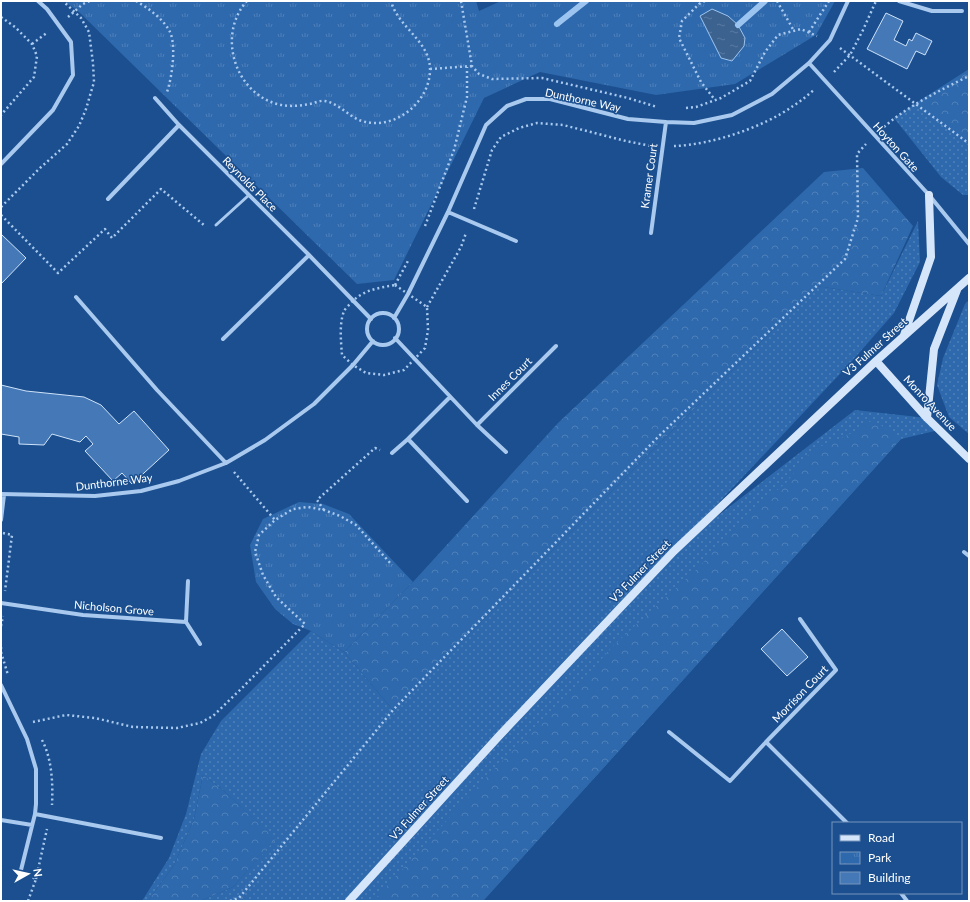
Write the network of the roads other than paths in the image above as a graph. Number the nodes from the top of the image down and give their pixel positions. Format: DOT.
graph roads {
  1 [pos="38,1"];
  2 [pos="848,1"];
  3 [pos="899,1"];
  4 [pos="962,11"];
  5 [pos="809,63"];
  6 [pos="156,98"];
  7 [pos="666,122"];
  8 [pos="179,125"];
  9 [pos="1,164"];
  10 [pos="249,195"];
  11 [pos="929,196"];
  12 [pos="108,199"];
  13 [pos="448,212"];
  14 [pos="216,225"];
  15 [pos="651,233"];
  16 [pos="516,241"];
  17 [pos="969,244"];
  18 [pos="309,255"];
  19 [pos="969,278"];
  20 [pos="958,287"];
  21 [pos="76,297"];
  22 [pos="394,318"];
  23 [pos="371,319"];
  24 [pos="904,336"];
  25 [pos="395,338"];
  26 [pos="223,340"];
  27 [pos="373,341"];
  28 [pos="556,346"];
  29 [pos="876,361"];
  30 [pos="450,397"];
  31 [pos="927,418"];
  32 [pos="477,425"];
  33 [pos="408,439"];
  34 [pos="506,452"];
  35 [pos="392,454"];
  36 [pos="969,459"];
  37 [pos="226,463"];
  38 [pos="2,495"];
  39 [pos="467,501"];
  40 [pos="1,520"];
  41 [pos="964,552"];
  42 [pos="969,556"];
  43 [pos="188,581"];
  44 [pos="1,603"];
  45 [pos="800,619"];
  46 [pos="186,622"];
  47 [pos="200,644"];
  48 [pos="1,685"];
  49 [pos="669,732"];
  50 [pos="766,742"];
  51 [pos="35,814"];
  52 [pos="1,820"];
  53 [pos="846,822"];
  54 [pos="32,825"];
  55 [pos="161,838"];
  56 [pos="20,874"];
  57 [pos="349,901"];
  1 -- 9 [label="street"];
  2 -- 5 [label="street, Dunthorne Way"];
  3 -- 4 [label="street"];
  5 -- 7 [label="street, Dunthorne Way"];
  5 -- 11 [label="street, Hoyton Gate"];
  6 -- 8 [label="street, Reynolds Place"];
  7 -- 13 [label="street, Dunthorne Way"];
  7 -- 15 [label="street, Kramer Court"];
  8 -- 10 [label="street, Reynolds Place"];
  8 -- 12 [label="street"];
  10 -- 14 [label="lane"];
  10 -- 18 [label="street, Reynolds Place"];
  11 -- 17 [label="street, Hoyton Gate"];
  11 -- 24 [label="street"];
  13 -- 16 [label="street"];
  13 -- 22 [label="street, Dunthorne Way"];
  18 -- 23 [label="street, Reynolds Place"];
  18 -- 26 [label="street"];
  19 -- 20 [label="street, V3 Fulmer Street"];
  20 -- 24 [label="street, V3 Fulmer Street"];
  20 -- 31 [label="street"];
  21 -- 37 [label="street"];
  22 -- 23 [label="street"];
  22 -- 25 [label="street"];
  23 -- 27 [label="street"];
  24 -- 29 [label="street, V3 Fulmer Street"];
  25 -- 27 [label="street"];
  25 -- 30 [label="street"];
  27 -- 37 [label="street, Dunthorne Way"];
  28 -- 32 [label="street, Innes Court"];
  29 -- 31 [label="street, Monro Avenue"];
  29 -- 57 [label="street, V3 Fulmer Street"];
  30 -- 32 [label="street"];
  30 -- 33 [label="street"];
  31 -- 36 [label="street, Monro Avenue"];
  32 -- 34 [label="street"];
  33 -- 35 [label="street"];
  33 -- 39 [label="street"];
  37 -- 38 [label="street, Dunthorne Way"];
  38 -- 40 [label="street"];
  41 -- 42 [label="street"];
  43 -- 46 [label="street"];
  44 -- 46 [label="street, Nicholson Grove"];
  45 -- 50 [label="street, Morrison Court"];
  46 -- 47 [label="street"];
  48 -- 51 [label="street"];
  49 -- 50 [label="street, Morrison Court"];
  50 -- 53 [label="street"];
  51 -- 54 [label="street"];
  51 -- 55 [label="street"];
  52 -- 54 [label="street"];
  54 -- 56 [label="street"];
}
